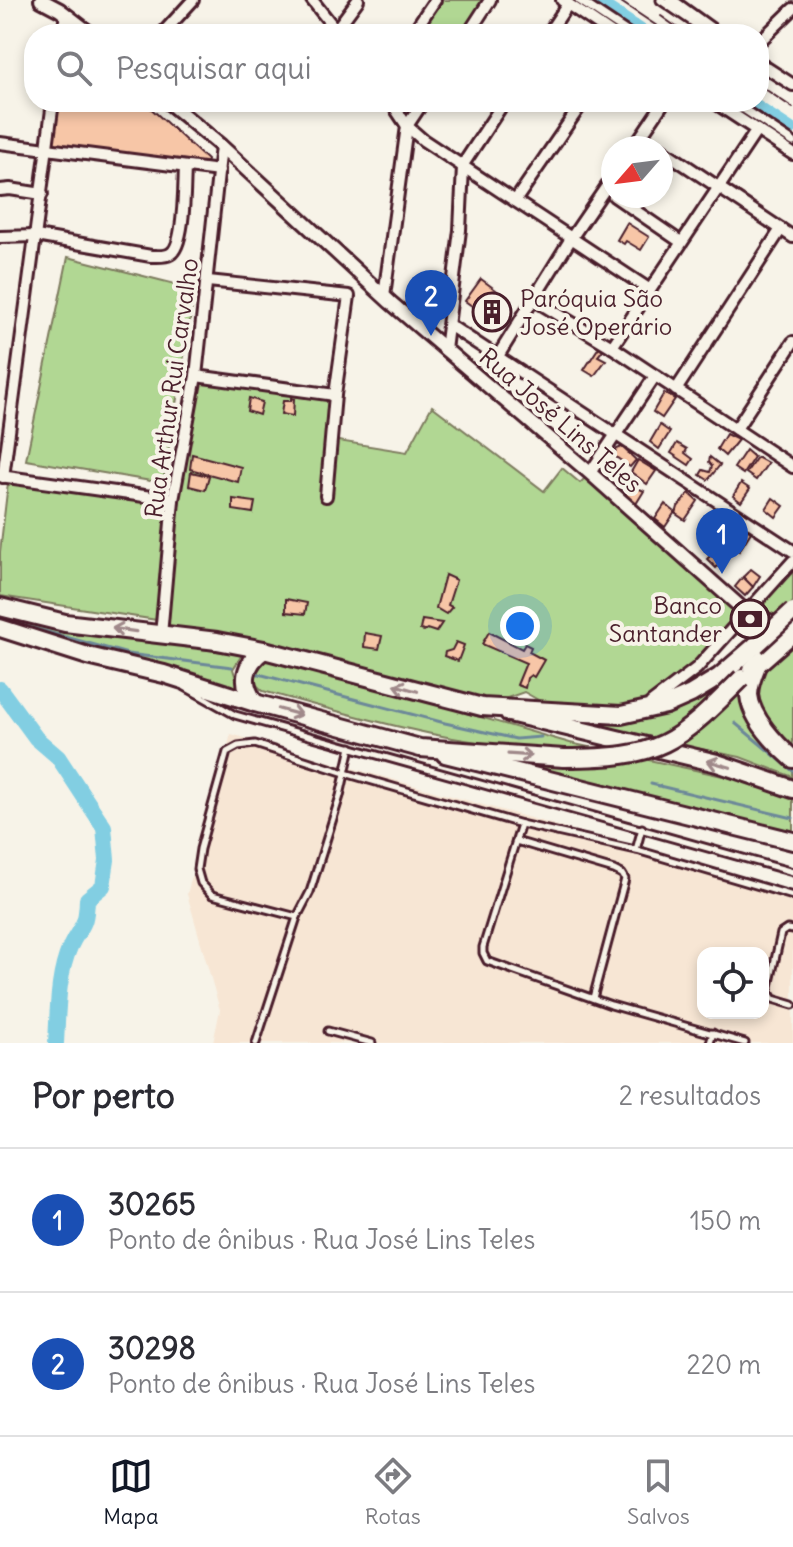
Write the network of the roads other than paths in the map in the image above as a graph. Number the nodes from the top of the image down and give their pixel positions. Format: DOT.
graph roads {
  1 [pos="41,0"];
  2 [pos="193,0"];
  3 [pos="312,0"];
  4 [pos="358,0"];
  5 [pos="435,0"];
  6 [pos="490,0"];
  7 [pos="579,0"];
  8 [pos="661,0"];
  9 [pos="671,0"];
  10 [pos="565,2"];
  11 [pos="793,9"];
  12 [pos="66,14"];
  13 [pos="64,24"];
  14 [pos="78,24"];
  15 [pos="171,24"];
  16 [pos="332,24"];
  17 [pos="343,24"];
  18 [pos="419,24"];
  19 [pos="474,24"];
  20 [pos="553,24"];
  21 [pos="597,24"];
  22 [pos="615,24"];
  23 [pos="696,24"];
  24 [pos="704,24"];
  25 [pos="769,32"];
  26 [pos="769,72"];
  27 [pos="793,88"];
  28 [pos="52,112"];
  29 [pos="180,112"];
  30 [pos="398,112"];
  31 [pos="416,112"];
  32 [pos="497,112"];
  33 [pos="576,112"];
  34 [pos="658,112"];
  35 [pos="729,112"];
  36 [pos="748,112"];
  37 [pos="407,126"];
  38 [pos="757,130"];
  39 [pos="642,136"];
  40 [pos="793,142"];
  41 [pos="0,143"];
  42 [pos="221,146"];
  43 [pos="46,150"];
  44 [pos="793,154"];
  45 [pos="673,156"];
  46 [pos="462,166"];
  47 [pos="185,167"];
  48 [pos="219,171"];
  49 [pos="718,188"];
  50 [pos="0,190"];
  51 [pos="42,194"];
  52 [pos="515,201"];
  53 [pos="601,204"];
  54 [pos="631,208"];
  55 [pos="781,229"];
  56 [pos="36,236"];
  57 [pos="0,237"];
  58 [pos="572,237"];
  59 [pos="793,237"];
  60 [pos="681,242"];
  61 [pos="208,281"];
  62 [pos="650,290"];
  63 [pos="384,296"];
  64 [pos="533,299"];
  65 [pos="449,325"];
  66 [pos="793,342"];
  67 [pos="612,347"];
  68 [pos="445,350"];
  69 [pos="498,356"];
  70 [pos="196,376"];
  71 [pos="655,376"];
  72 [pos="676,390"];
  73 [pos="335,395"];
  74 [pos="736,429"];
  75 [pos="617,436"];
  76 [pos="793,467"];
  77 [pos="590,473"];
  78 [pos="1,476"];
  79 [pos="326,496"];
  80 [pos="173,500"];
  81 [pos="793,551"];
  82 [pos="793,561"];
  83 [pos="758,600"];
  84 [pos="3,607"];
  85 [pos="793,611"];
  86 [pos="746,612"];
  87 [pos="793,623"];
  88 [pos="0,628"];
  89 [pos="793,632"];
  90 [pos="161,635"];
  91 [pos="264,650"];
  92 [pos="760,655"];
  93 [pos="164,674"];
  94 [pos="255,703"];
  95 [pos="482,707"];
  96 [pos="558,711"];
  97 [pos="351,747"];
  98 [pos="420,748"];
  99 [pos="793,759"];
  100 [pos="345,773"];
  101 [pos="793,789"];
  102 [pos="521,824"];
  103 [pos="642,828"];
  104 [pos="516,841"];
  105 [pos="792,841"];
  106 [pos="636,850"];
  107 [pos="793,872"];
  108 [pos="793,896"];
  109 [pos="297,917"];
  110 [pos="793,930"];
  111 [pos="593,998"];
  112 [pos="793,1005"];
  113 [pos="328,1031"];
  114 [pos="713,1033"];
  115 [pos="256,1043"];
  116 [pos="372,1043"];
  117 [pos="710,1043"];
  118 [pos="745,1043"];
  1 -- 12 [label="street"];
  2 -- 15 [label="street"];
  3 -- 16 [label="street"];
  4 -- 17 [label="street"];
  5 -- 18 [label="street"];
  6 -- 19 [label="street"];
  7 -- 22 [label="street"];
  8 -- 23 [label="street"];
  9 -- 24 [label="street"];
  10 -- 20 [label="street"];
  10 -- 21 [label="street"];
  11 -- 25 [label="street"];
  12 -- 13 [label="street"];
  12 -- 14 [label="street"];
  26 -- 27 [label="street"];
  28 -- 43 [label="street"];
  29 -- 42 [label="street, Rua José Lins Teles"];
  30 -- 37 [label="street"];
  31 -- 37 [label="street"];
  32 -- 46 [label="street"];
  33 -- 52 [label="street"];
  34 -- 39 [label="street"];
  35 -- 38 [label="street"];
  36 -- 40 [label="street"];
  37 -- 46 [label="street"];
  37 -- 63 [label="street"];
  38 -- 44 [label="street"];
  38 -- 49 [label="street"];
  41 -- 43 [label="street"];
  42 -- 48 [label="street, Rua Arthur Rui Carvalho"];
  42 -- 63 [label="street, Rua José Lins Teles"];
  43 -- 47 [label="street"];
  43 -- 51 [label="street"];
  45 -- 49 [label="street"];
  46 -- 52 [label="street"];
  46 -- 65 [label="street"];
  47 -- 48 [label="street"];
  47 -- 56 [label="street"];
  48 -- 61 [label="street, Rua Arthur Rui Carvalho"];
  49 -- 55 [label="street"];
  49 -- 60 [label="street"];
  50 -- 51 [label="street"];
  51 -- 56 [label="street"];
  52 -- 58 [label="street"];
  53 -- 58 [label="street"];
  54 -- 60 [label="street"];
  55 -- 59 [label="street"];
  55 -- 72 [label="street"];
  56 -- 57 [label="street"];
  56 -- 78 [label="street"];
  58 -- 62 [label="street"];
  58 -- 64 [label="street"];
  60 -- 62 [label="street"];
  61 -- 70 [label="street, Rua Arthur Rui Carvalho"];
  61 -- 73 [label="street"];
  62 -- 67 [label="street"];
  63 -- 68 [label="street, Rua José Lins Teles"];
  64 -- 67 [label="street"];
  64 -- 69 [label="street"];
  65 -- 68 [label="street"];
  65 -- 69 [label="street"];
  66 -- 74 [label="street"];
  67 -- 71 [label="street"];
  68 -- 77 [label="street, Rua José Lins Teles"];
  69 -- 75 [label="street"];
  70 -- 73 [label="street"];
  70 -- 80 [label="street, Rua Arthur Rui Carvalho"];
  71 -- 72 [label="street"];
  71 -- 75 [label="street"];
  72 -- 74 [label="street"];
  73 -- 79 [label="street"];
  74 -- 76 [label="street"];
  75 -- 77 [label="street"];
  75 -- 81 [label="street"];
  77 -- 86 [label="street, Rua José Lins Teles"];
  78 -- 80 [label="street"];
  80 -- 90 [label="street, Rua Arthur Rui Carvalho"];
  82 -- 83 [label="street"];
  83 -- 86 [label="street"];
  83 -- 87 [label="street"];
  90 -- 84 [label="main road, one-way"];
  85 -- 92 [label="main road, bridge"];
  86 -- 89 [label="street"];
  86 -- 96 [label="street"];
  88 -- 93 [label="main road"];
  89 -- 92 [label="main road"];
  90 -- 91 [label="main road"];
  91 -- 94 [label="main road"];
  95 -- 91 [label="main road, one-way"];
  92 -- 96 [label="main road"];
  98 -- 92 [label="main road, one-way, bridge"];
  92 -- 99 [label="main road"];
  93 -- 94 [label="main road"];
  93 -- 97 [label="lane"];
  94 -- 98 [label="main road, one-way"];
  95 -- 96 [label="main road"];
  101 -- 95 [label="main road, one-way"];
  97 -- 100 [label="lane"];
  97 -- 103 [label="lane"];
  98 -- 105 [label="main road"];
  100 -- 102 [label="lane"];
  100 -- 109 [label="lane"];
  100 -- 109 [label="lane"];
  102 -- 104 [label="lane"];
  102 -- 106 [label="lane"];
  103 -- 106 [label="lane"];
  103 -- 107 [label="lane"];
  104 -- 111 [label="lane"];
  104 -- 111 [label="lane"];
  106 -- 108 [label="lane"];
  109 -- 115 [label="lane"];
  110 -- 112 [label="lane"];
  111 -- 114 [label="lane"];
  113 -- 116 [label="lane"];
  114 -- 117 [label="lane"];
  114 -- 118 [label="lane"];
}
